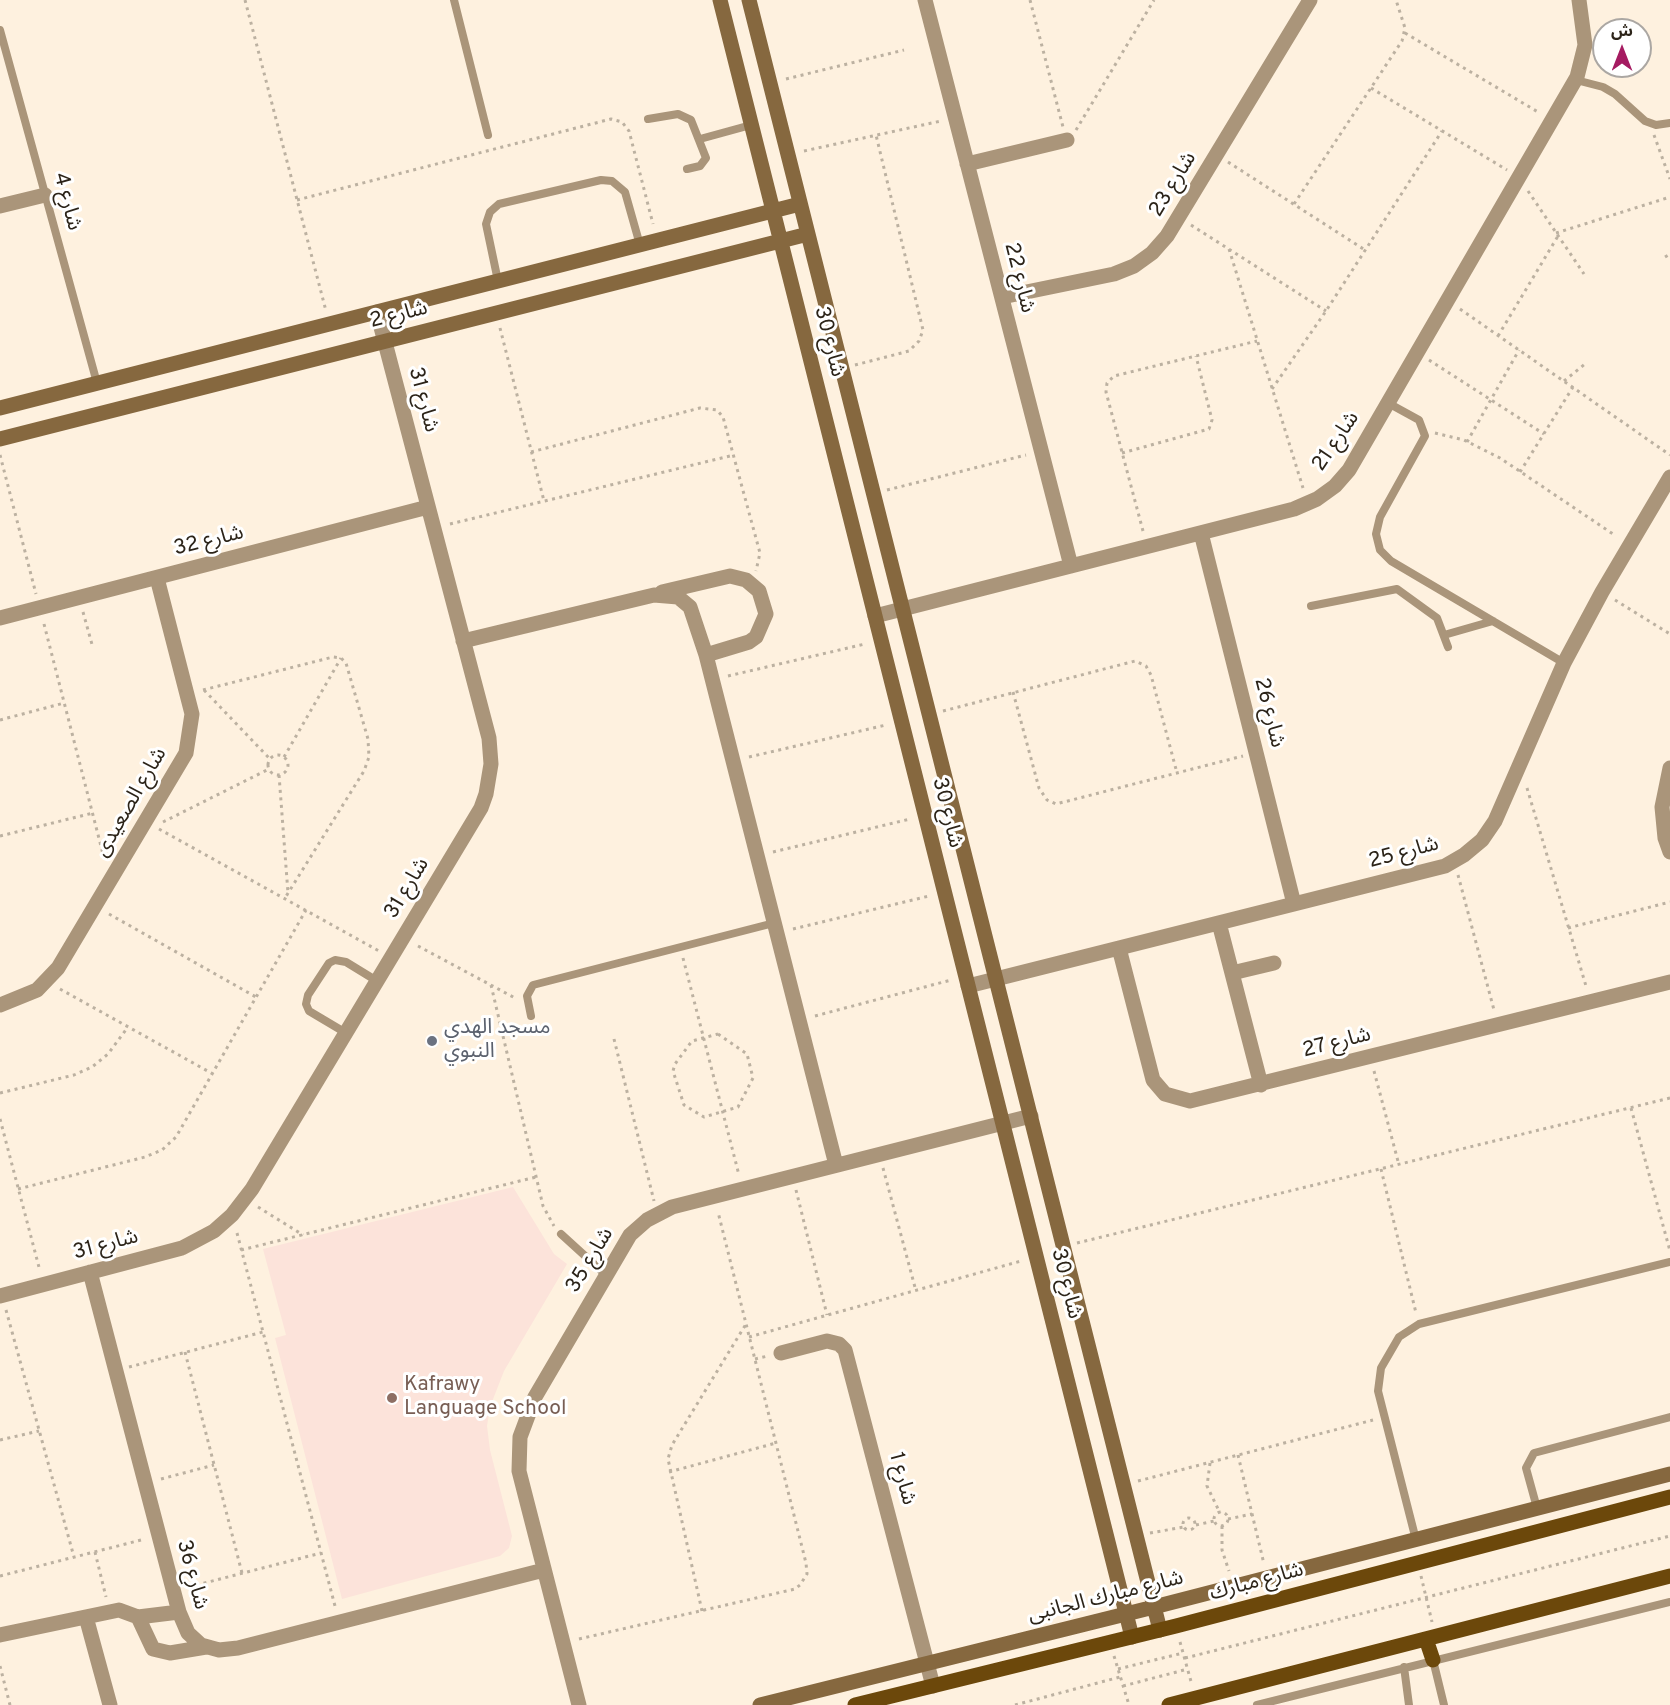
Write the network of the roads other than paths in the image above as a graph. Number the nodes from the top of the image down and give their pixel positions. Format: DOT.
graph roads {
  1 [pos="454,0"];
  2 [pos="720,0"];
  3 [pos="749,0"];
  4 [pos="925,0"];
  5 [pos="1310,0"];
  6 [pos="1579,0"];
  7 [pos="0,30"];
  8 [pos="1576,80"];
  9 [pos="648,119"];
  10 [pos="1670,123"];
  11 [pos="751,125"];
  12 [pos="488,135"];
  13 [pos="700,139"];
  14 [pos="1067,140"];
  15 [pos="967,164"];
  16 [pos="687,169"];
  17 [pos="45,195"];
  18 [pos="800,204"];
  19 [pos="0,206"];
  20 [pos="773,211"];
  21 [pos="808,234"];
  22 [pos="780,241"];
  23 [pos="640,245"];
  24 [pos="498,281"];
  25 [pos="1002,297"];
  26 [pos="377,312"];
  27 [pos="385,341"];
  28 [pos="97,383"];
  29 [pos="1388,403"];
  30 [pos="0,408"];
  31 [pos="0,439"];
  32 [pos="1670,477"];
  33 [pos="428,507"];
  34 [pos="1201,533"];
  35 [pos="1071,566"];
  36 [pos="157,578"];
  37 [pos="654,594"];
  38 [pos="1311,606"];
  39 [pos="903,609"];
  40 [pos="875,616"];
  41 [pos="0,618"];
  42 [pos="1493,621"];
  43 [pos="1444,635"];
  44 [pos="463,641"];
  45 [pos="1448,647"];
  46 [pos="706,655"];
  47 [pos="1564,663"];
  48 [pos="1670,768"];
  49 [pos="1670,852"];
  50 [pos="1294,904"];
  51 [pos="1219,923"];
  52 [pos="775,928"];
  53 [pos="1119,948"];
  54 [pos="1274,963"];
  55 [pos="1232,973"];
  56 [pos="996,979"];
  57 [pos="377,981"];
  58 [pos="967,981"];
  59 [pos="1670,982"];
  60 [pos="0,1005"];
  61 [pos="531,1016"];
  62 [pos="346,1033"];
  63 [pos="1261,1085"];
  64 [pos="1030,1116"];
  65 [pos="1003,1124"];
  66 [pos="836,1166"];
  67 [pos="561,1234"];
  68 [pos="1670,1262"];
  69 [pos="90,1272"];
  70 [pos="606,1275"];
  71 [pos="1,1295"];
  72 [pos="782,1353"];
  73 [pos="1670,1417"];
  74 [pos="1670,1474"];
  75 [pos="1670,1497"];
  76 [pos="1537,1508"];
  77 [pos="1416,1540"];
  78 [pos="544,1570"];
  79 [pos="1670,1576"];
  80 [pos="1670,1602"];
  81 [pos="1154,1607"];
  82 [pos="179,1612"];
  83 [pos="1127,1614"];
  84 [pos="86,1617"];
  85 [pos="138,1617"];
  86 [pos="1160,1630"];
  87 [pos="0,1635"];
  88 [pos="1132,1637"];
  89 [pos="1431,1638"];
  90 [pos="206,1647"];
  91 [pos="1433,1660"];
  92 [pos="927,1664"];
  93 [pos="1404,1667"];
  94 [pos="933,1686"];
  95 [pos="1175,1704"];
  96 [pos="110,1705"];
  97 [pos="579,1705"];
  98 [pos="760,1705"];
  99 [pos="855,1705"];
  100 [pos="1257,1705"];
  101 [pos="1409,1705"];
  102 [pos="1444,1705"];
  1 -- 12 [label="lane"];
  2 -- 11 [label="street, شارع 30"];
  3 -- 18 [label="street, شارع 30"];
  4 -- 15 [label="street, شارع 22"];
  5 -- 25 [label="street, شارع 23"];
  6 -- 8 [label="street, شارع 21"];
  7 -- 17 [label="lane, شارع 4"];
  8 -- 10 [label="lane"];
  8 -- 29 [label="street, شارع 21"];
  9 -- 13 [label="lane"];
  11 -- 13 [label="lane"];
  11 -- 20 [label="street, شارع 30"];
  13 -- 16 [label="lane"];
  14 -- 15 [label="street"];
  15 -- 25 [label="street, شارع 22"];
  17 -- 19 [label="street"];
  17 -- 28 [label="lane, شارع 4"];
  18 -- 20 [label="street, شارع 2"];
  18 -- 21 [label="street, شارع 30"];
  20 -- 22 [label="street, شارع 30"];
  20 -- 23 [label="street, شارع 2"];
  21 -- 22 [label="street, شارع 2"];
  21 -- 39 [label="street, شارع 30"];
  22 -- 27 [label="street, شارع 2"];
  22 -- 40 [label="street, شارع 30"];
  23 -- 24 [label="street, شارع 2"];
  23 -- 24 [label="lane"];
  24 -- 26 [label="street, شارع 2"];
  25 -- 35 [label="street, شارع 22"];
  26 -- 27 [label="street, شارع 31"];
  26 -- 28 [label="street, شارع 2"];
  27 -- 31 [label="street, شارع 2"];
  27 -- 33 [label="street, شارع 31"];
  28 -- 30 [label="street, شارع 2"];
  29 -- 34 [label="street, شارع 21"];
  29 -- 42 [label="lane"];
  32 -- 47 [label="street, شارع 25"];
  33 -- 36 [label="street, شارع 32"];
  33 -- 44 [label="street, شارع 31"];
  34 -- 35 [label="street, شارع 21"];
  34 -- 50 [label="street, شارع 26"];
  35 -- 39 [label="street, شارع 21"];
  36 -- 41 [label="street, شارع 32"];
  36 -- 60 [label="street, شارع الصعيدى"];
  37 -- 44 [label="street"];
  37 -- 46 [label="street"];
  37 -- 46 [label="street"];
  38 -- 43 [label="lane"];
  39 -- 40 [label="street, شارع 21"];
  39 -- 56 [label="street, شارع 30"];
  40 -- 58 [label="street, شارع 30"];
  42 -- 43 [label="lane"];
  42 -- 47 [label="lane"];
  43 -- 45 [label="lane"];
  44 -- 57 [label="street, شارع 31"];
  46 -- 52 [label="street"];
  47 -- 50 [label="street, شارع 25"];
  48 -- 49 [label="street"];
  50 -- 51 [label="street, شارع 25"];
  51 -- 53 [label="street, شارع 25"];
  51 -- 55 [label="street"];
  52 -- 61 [label="lane"];
  52 -- 66 [label="street"];
  53 -- 56 [label="street, شارع 25"];
  53 -- 63 [label="street, شارع 27"];
  54 -- 55 [label="street"];
  55 -- 63 [label="street"];
  56 -- 58 [label="street, شارع 25"];
  56 -- 64 [label="street, شارع 30"];
  57 -- 62 [label="street, شارع 31"];
  57 -- 62 [label="lane"];
  58 -- 65 [label="street, شارع 30"];
  59 -- 63 [label="street, شارع 27"];
  62 -- 69 [label="street, شارع 31"];
  64 -- 65 [label="street, شارع 35"];
  64 -- 81 [label="street, شارع 30"];
  65 -- 66 [label="street, شارع 35"];
  65 -- 83 [label="street, شارع 30"];
  66 -- 70 [label="street, شارع 35"];
  67 -- 70 [label="lane"];
  68 -- 77 [label="lane"];
  69 -- 71 [label="street, شارع 31"];
  69 -- 82 [label="street, شارع 36"];
  70 -- 78 [label="street, شارع 35"];
  72 -- 92 [label="street, شارع 1"];
  73 -- 76 [label="lane"];
  74 -- 76 [label="street, شارع مبارك الجانبى"];
  75 -- 86 [label="main road, شارع مبارك"];
  76 -- 77 [label="street, شارع مبارك الجانبى"];
  77 -- 81 [label="street, شارع مبارك الجانبى"];
  78 -- 90 [label="street"];
  78 -- 97 [label="street, شارع 35"];
  79 -- 89 [label="main road"];
  80 -- 91 [label="lane"];
  81 -- 83 [label="street, شارع مبارك الجانبى"];
  81 -- 86 [label="street, شارع 30"];
  82 -- 85 [label="street"];
  82 -- 90 [label="street, شارع 36"];
  83 -- 88 [label="street, شارع 30"];
  83 -- 92 [label="street, شارع مبارك الجانبى"];
  84 -- 85 [label="street"];
  84 -- 87 [label="street"];
  84 -- 96 [label="street"];
  85 -- 90 [label="street"];
  86 -- 88 [label="main road, شارع مبارك"];
  88 -- 94 [label="main road, شارع مبارك"];
  89 -- 91 [label="main road"];
  89 -- 95 [label="main road"];
  91 -- 93 [label="lane"];
  91 -- 102 [label="lane"];
  92 -- 94 [label="street, شارع 1"];
  92 -- 98 [label="street, شارع مبارك الجانبى"];
  93 -- 100 [label="lane"];
  93 -- 101 [label="lane"];
  94 -- 99 [label="main road, شارع مبارك"];
}
